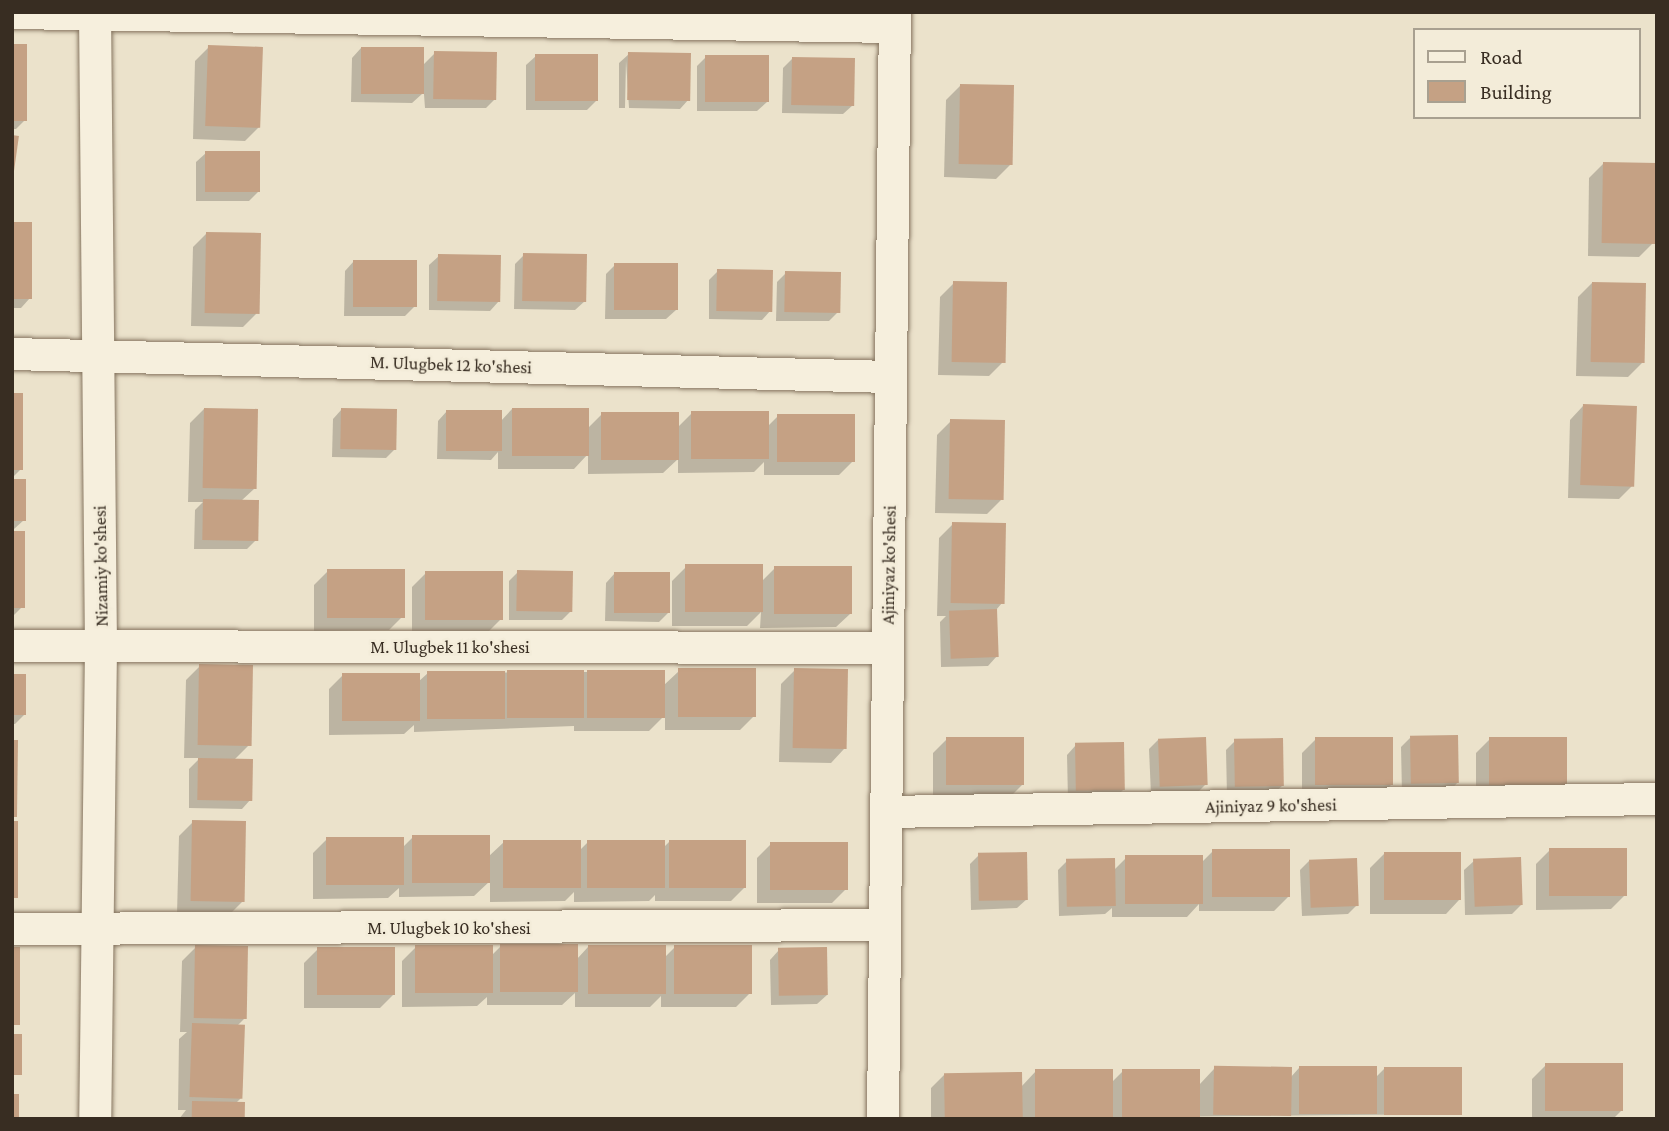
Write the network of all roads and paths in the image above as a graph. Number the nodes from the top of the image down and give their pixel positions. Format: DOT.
graph roads {
  1 [pos="95,12"];
  2 [pos="12,13"];
  3 [pos="895,20"];
  4 [pos="12,354"];
  5 [pos="99,355"];
  6 [pos="891,377"];
  7 [pos="12,646"];
  8 [pos="102,647"];
  9 [pos="888,648"];
  10 [pos="1657,799"];
  11 [pos="886,812"];
  12 [pos="885,925"];
  13 [pos="12,929"];
  14 [pos="98,930"];
  15 [pos="95,1119"];
  16 [pos="883,1119"];
  1 -- 2 [label="street"];
  1 -- 3 [label="street"];
  1 -- 5 [label="street, Nizamiy ko'shesi"];
  3 -- 6 [label="street, Ajiniyaz ko'shesi"];
  4 -- 5 [label="street, M. Ulugbek 12 ko'shesi"];
  5 -- 6 [label="street, M. Ulugbek 12 ko'shesi"];
  5 -- 8 [label="street, Nizamiy ko'shesi"];
  6 -- 9 [label="street, Ajiniyaz ko'shesi"];
  7 -- 8 [label="street, M. Ulugbek 11 ko'shesi"];
  8 -- 9 [label="street, M. Ulugbek 11 ko'shesi"];
  8 -- 14 [label="street, Nizamiy ko'shesi"];
  9 -- 11 [label="street, Ajiniyaz ko'shesi"];
  10 -- 11 [label="street, Ajiniyaz 9 ko'shesi"];
  11 -- 12 [label="street, Ajiniyaz ko'shesi"];
  12 -- 14 [label="street, M. Ulugbek 10 ko'shesi"];
  12 -- 16 [label="street, Ajiniyaz ko'shesi"];
  13 -- 14 [label="street, M. Ulugbek 10 ko'shesi"];
  14 -- 15 [label="street, Nizamiy ko'shesi"];
}
